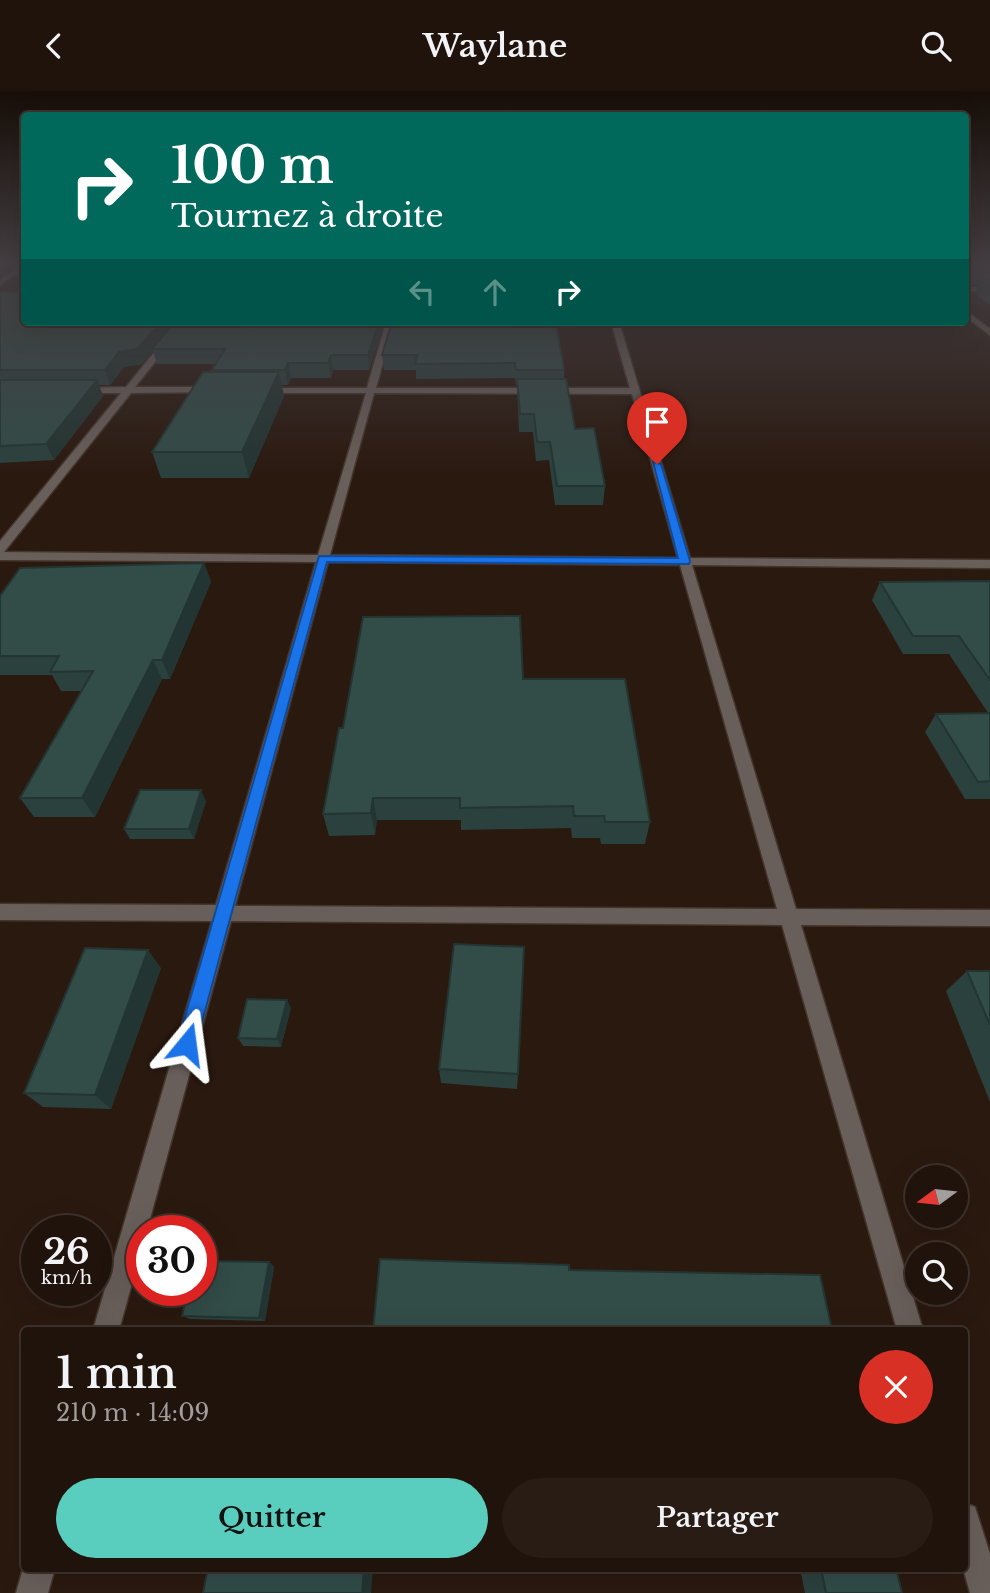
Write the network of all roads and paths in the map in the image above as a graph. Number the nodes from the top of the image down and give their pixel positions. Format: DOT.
graph roads {
  1 [pos="173,335"];
  2 [pos="386,335"];
  3 [pos="619,335"];
  4 [pos="64,390"];
  5 [pos="129,390"];
  6 [pos="223,390"];
  7 [pos="250,390"];
  8 [pos="371,391"];
  9 [pos="635,391"];
  10 [pos="0,549"];
  11 [pos="0,556"];
  12 [pos="323,558"];
  13 [pos="685,561"];
  14 [pos="990,564"];
  15 [pos="0,912"];
  16 [pos="223,913"];
  17 [pos="789,917"];
  18 [pos="990,918"];
  19 [pos="107,1327"];
  20 [pos="908,1327"];
  21 [pos="968,1531"];
  22 [pos="38,1572"];
  23 [pos="32,1593"];
  24 [pos="986,1593"];
  1 -- 5 [label="street"];
  2 -- 8 [label="street"];
  3 -- 9 [label="street"];
  4 -- 5 [label="street"];
  5 -- 6 [label="street"];
  5 -- 10 [label="street"];
  7 -- 8 [label="street"];
  8 -- 9 [label="street"];
  8 -- 12 [label="street"];
  9 -- 13 [label="street"];
  11 -- 12 [label="street"];
  12 -- 13 [label="street"];
  12 -- 16 [label="street"];
  13 -- 14 [label="street"];
  13 -- 17 [label="street"];
  15 -- 16 [label="street"];
  16 -- 17 [label="street"];
  16 -- 19 [label="street"];
  17 -- 18 [label="street"];
  17 -- 20 [label="street"];
  21 -- 24 [label="street"];
  22 -- 23 [label="street"];
}
